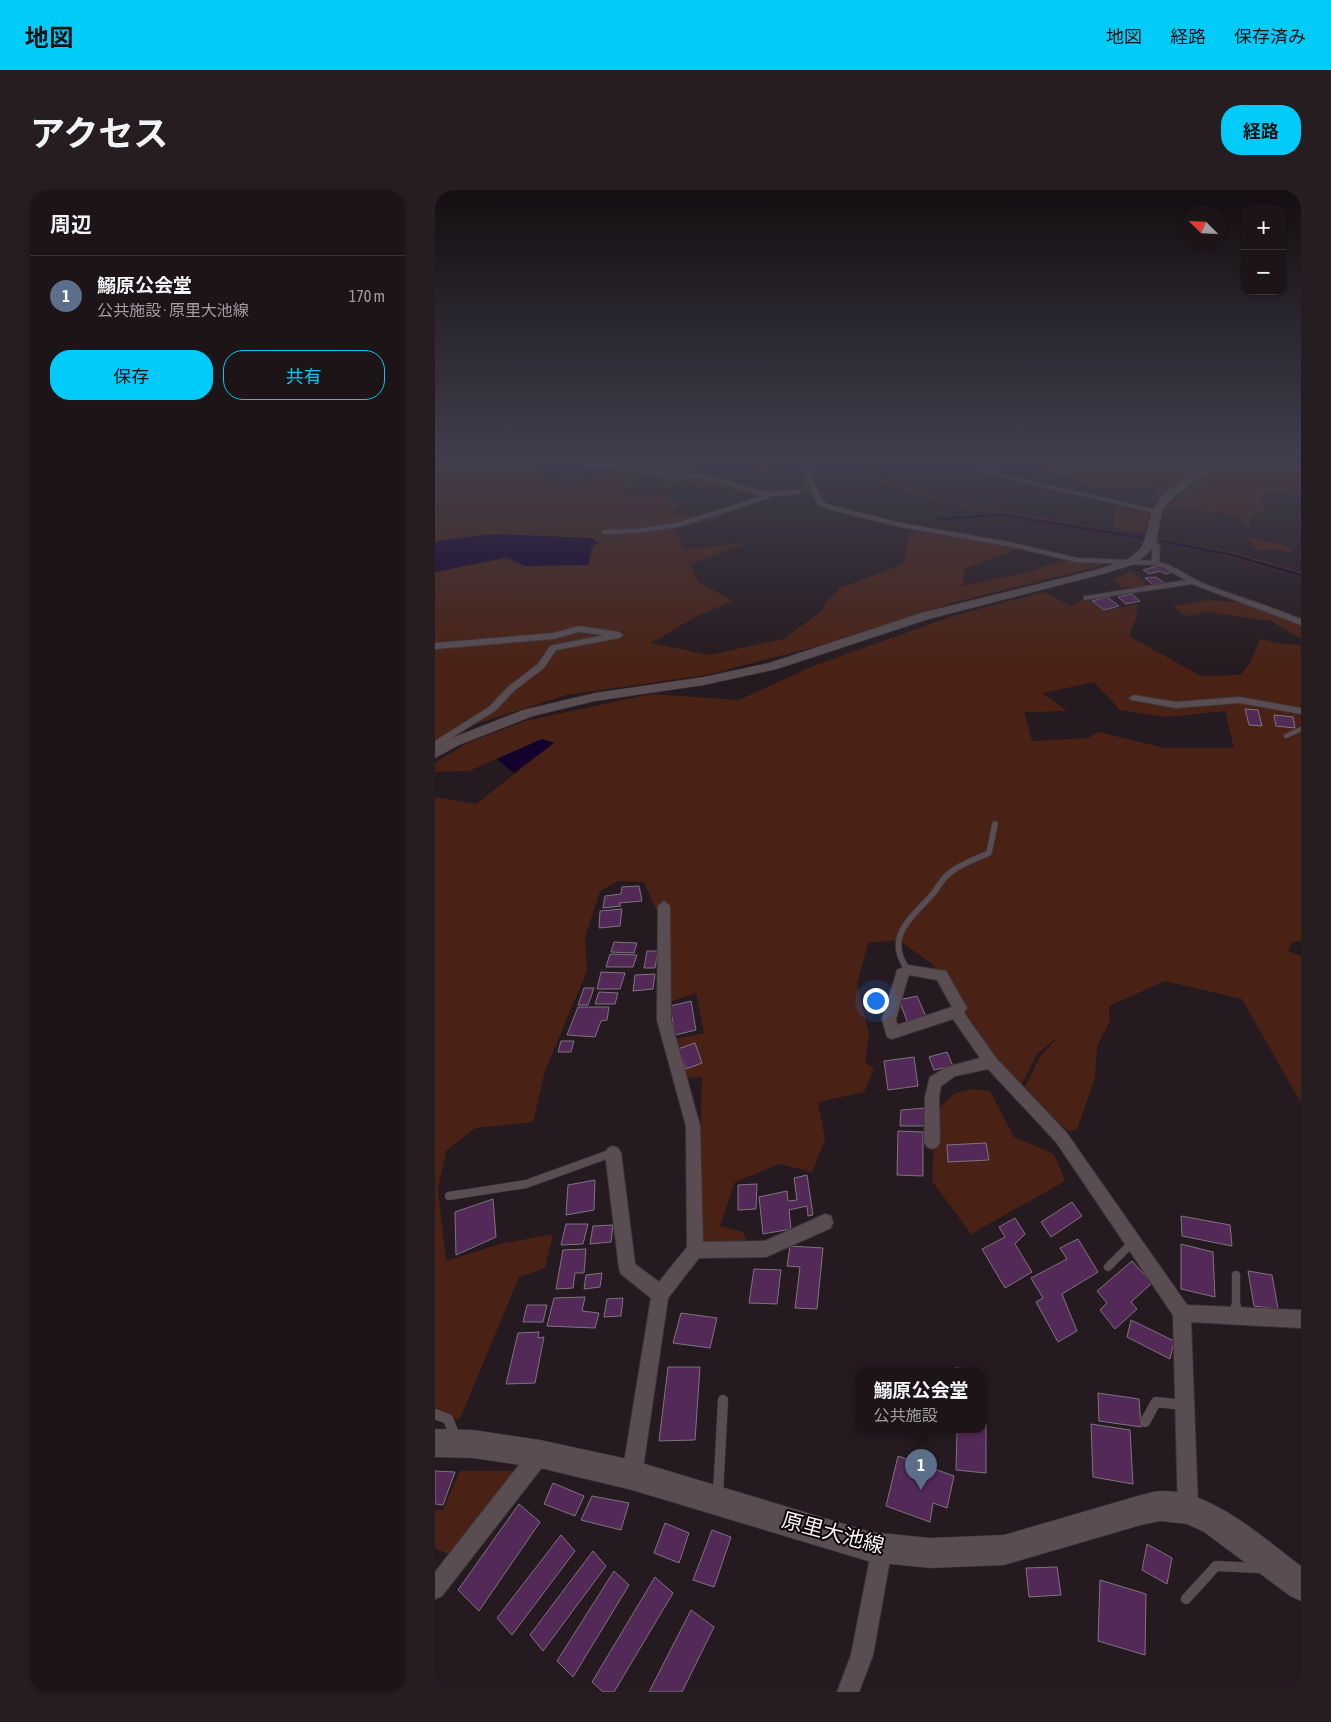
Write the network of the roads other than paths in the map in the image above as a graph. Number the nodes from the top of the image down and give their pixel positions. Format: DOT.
graph roads {
  1 [pos="659,527"];
  2 [pos="913,527"];
  3 [pos="1154,527"];
  4 [pos="605,532"];
  5 [pos="1151,542"];
  6 [pos="1131,562"];
  7 [pos="1155,563"];
  8 [pos="1194,581"];
  9 [pos="1087,598"];
  10 [pos="1301,622"];
  11 [pos="435,646"];
  12 [pos="1134,698"];
  13 [pos="1301,711"];
  14 [pos="1301,729"];
  15 [pos="1285,736"];
  16 [pos="435,745"];
  17 [pos="435,753"];
  18 [pos="995,824"];
  19 [pos="664,906"];
  20 [pos="908,970"];
  21 [pos="956,1012"];
  22 [pos="991,1062"];
  23 [pos="933,1142"];
  24 [pos="613,1153"];
  25 [pos="449,1196"];
  26 [pos="825,1222"];
  27 [pos="1133,1242"];
  28 [pos="695,1250"];
  29 [pos="1107,1266"];
  30 [pos="1236,1275"];
  31 [pos="660,1294"];
  32 [pos="1182,1313"];
  33 [pos="1236,1317"];
  34 [pos="1301,1319"];
  35 [pos="723,1400"];
  36 [pos="1185,1405"];
  37 [pos="435,1414"];
  38 [pos="1145,1422"];
  39 [pos="447,1443"];
  40 [pos="540,1454"];
  41 [pos="632,1475"];
  42 [pos="717,1501"];
  43 [pos="1189,1509"];
  44 [pos="882,1548"];
  45 [pos="1290,1577"];
  46 [pos="435,1589"];
  47 [pos="1186,1599"];
  48 [pos="848,1692"];
  1 -- 4 [label="street"];
  2 -- 6 [label="street"];
  3 -- 5 [label="street"];
  5 -- 6 [label="street"];
  5 -- 7 [label="street"];
  6 -- 7 [label="street"];
  6 -- 17 [label="street"];
  7 -- 8 [label="street"];
  8 -- 9 [label="street"];
  8 -- 10 [label="street"];
  11 -- 16 [label="street"];
  12 -- 13 [label="street"];
  14 -- 15 [label="lane"];
  18 -- 20 [label="lane"];
  19 -- 28 [label="street"];
  20 -- 21 [label="street"];
  20 -- 21 [label="street"];
  21 -- 22 [label="street"];
  22 -- 23 [label="street"];
  22 -- 27 [label="street"];
  24 -- 25 [label="lane"];
  24 -- 31 [label="street"];
  26 -- 28 [label="street"];
  27 -- 29 [label="lane"];
  27 -- 32 [label="street"];
  28 -- 31 [label="street"];
  30 -- 33 [label="lane"];
  31 -- 41 [label="street"];
  32 -- 33 [label="street"];
  32 -- 36 [label="street"];
  33 -- 34 [label="street"];
  35 -- 42 [label="lane"];
  36 -- 38 [label="lane"];
  36 -- 43 [label="street"];
  37 -- 39 [label="lane"];
  39 -- 40 [label="main road, 原里大池線"];
  40 -- 41 [label="main road, 原里大池線"];
  40 -- 46 [label="street"];
  41 -- 42 [label="main road, 原里大池線"];
  42 -- 44 [label="main road, 原里大池線"];
  43 -- 44 [label="main road, 原里大池線"];
  43 -- 45 [label="main road, 原里大池線"];
  44 -- 48 [label="street"];
  45 -- 47 [label="lane"];
}
